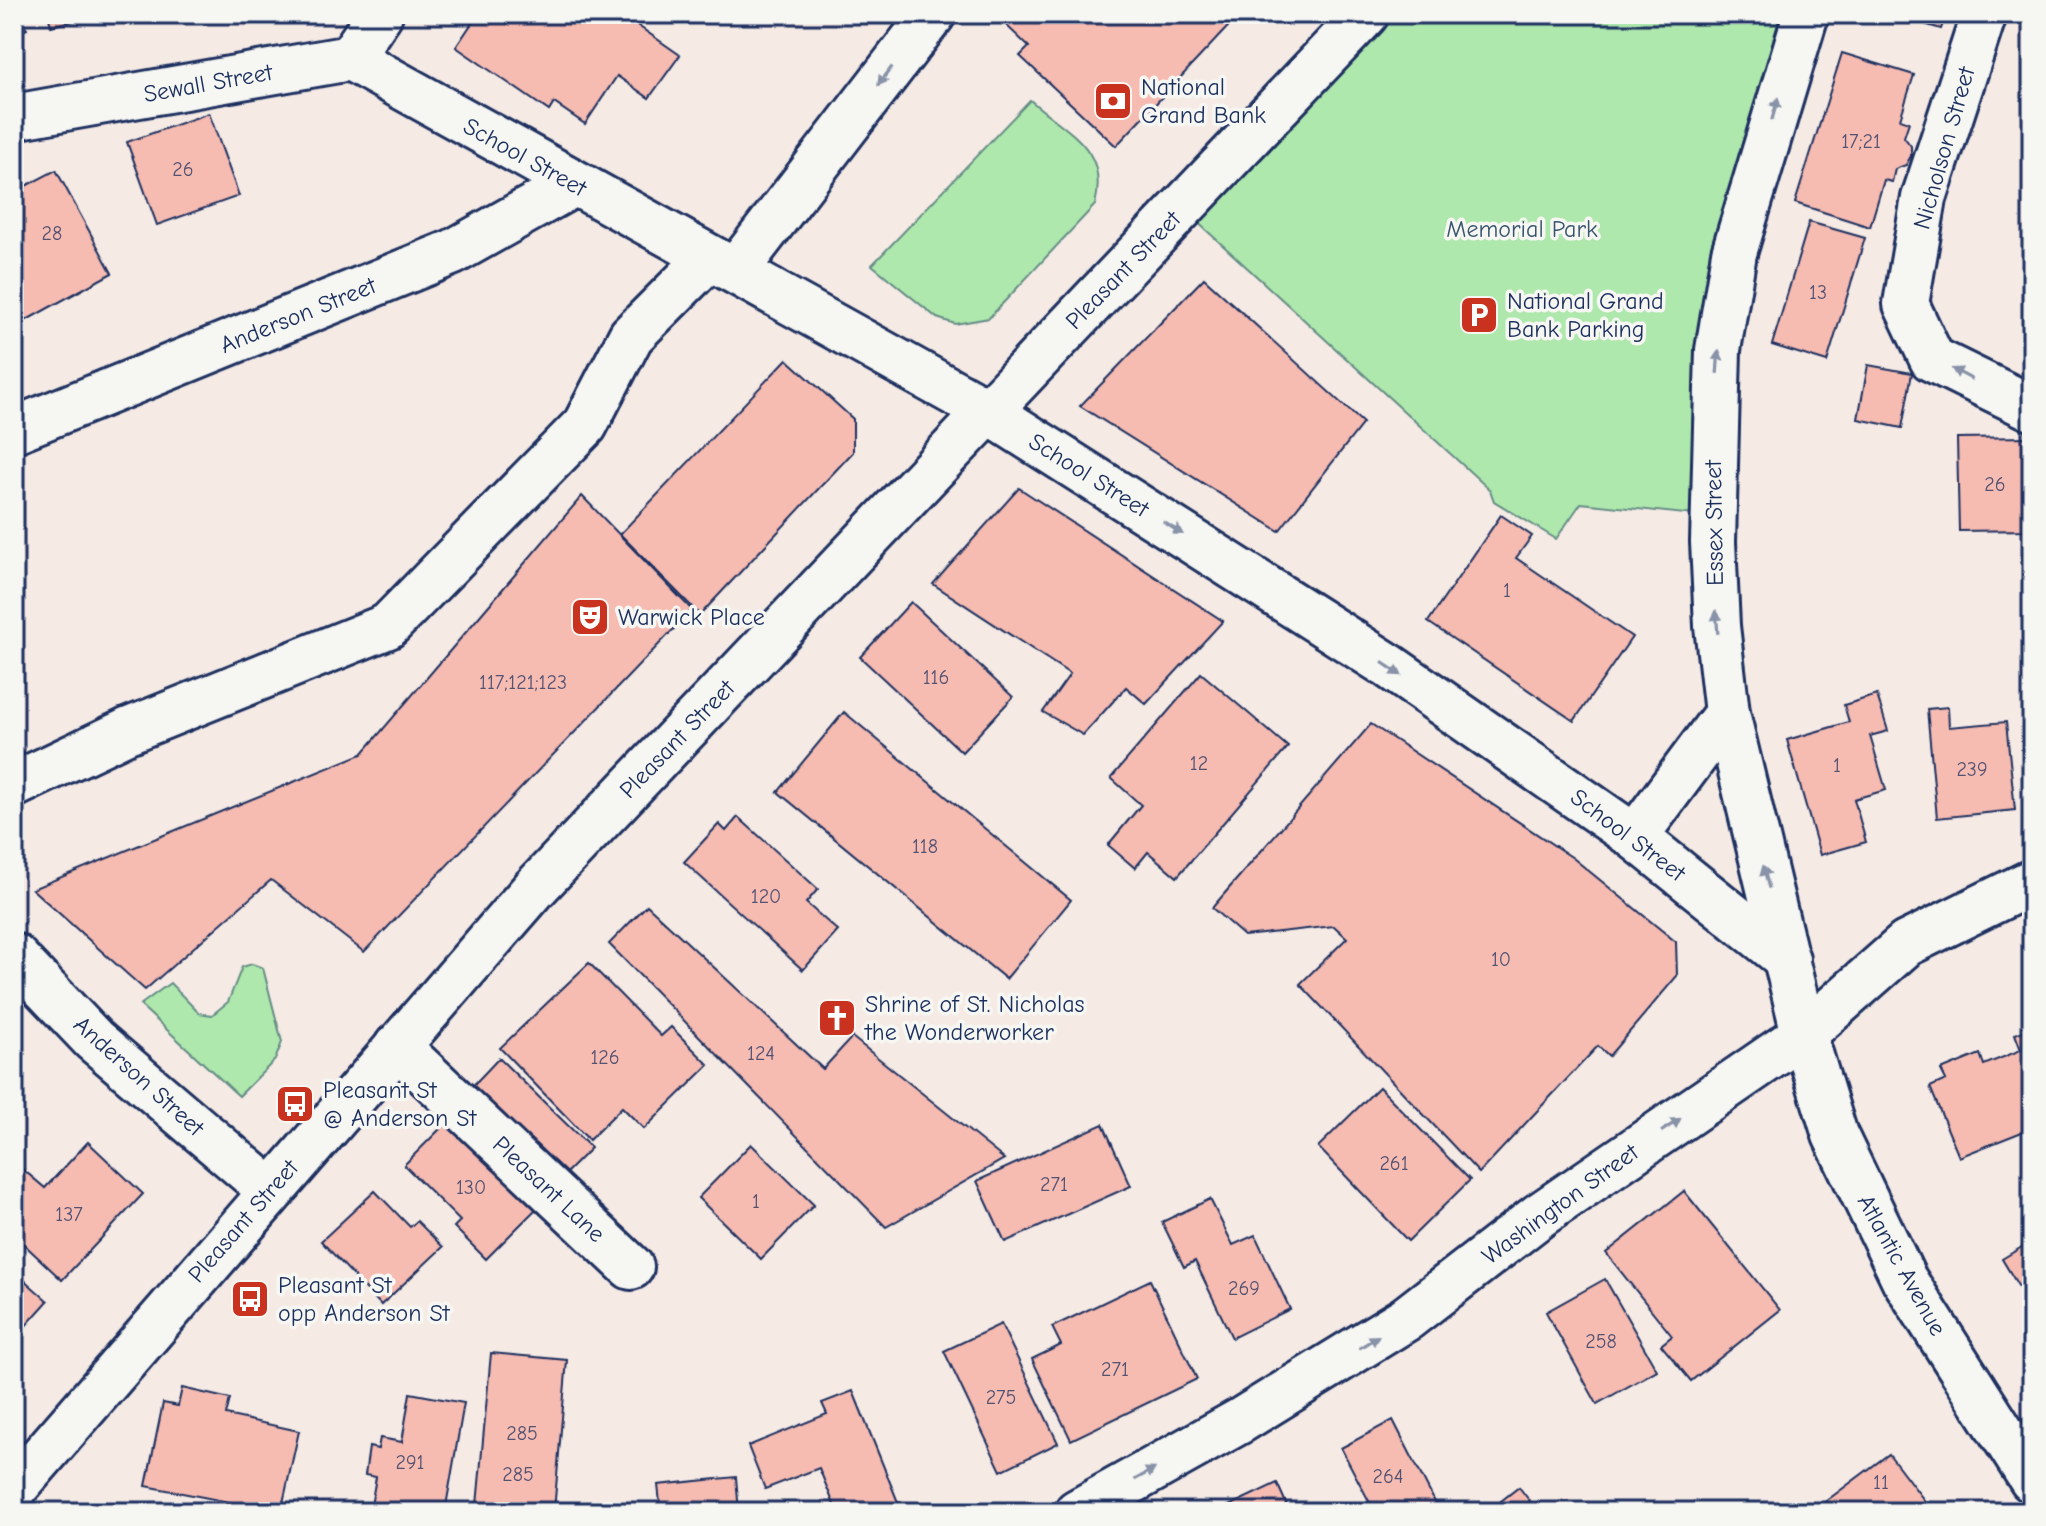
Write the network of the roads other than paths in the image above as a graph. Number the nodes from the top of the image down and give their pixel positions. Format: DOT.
graph roads {
  1 [pos="380,14"];
  2 [pos="933,14"];
  3 [pos="1366,14"];
  4 [pos="1806,14"];
  5 [pos="1984,14"];
  6 [pos="350,58"];
  7 [pos="14,117"];
  8 [pos="574,184"];
  9 [pos="723,264"];
  10 [pos="2032,408"];
  11 [pos="989,412"];
  12 [pos="14,430"];
  13 [pos="1727,713"];
  14 [pos="14,785"];
  15 [pos="1635,837"];
  16 [pos="2032,882"];
  17 [pos="14,956"];
  18 [pos="1787,959"];
  19 [pos="1804,1034"];
  20 [pos="397,1046"];
  21 [pos="270,1190"];
  22 [pos="631,1267"];
  23 [pos="2032,1480"];
  24 [pos="14,1489"];
  25 [pos="1077,1512"];
  1 -- 6 [label="main road"];
  2 -- 9 [label="main road, one-way"];
  3 -- 11 [label="main road, Pleasant Street"];
  13 -- 4 [label="main road, Essex Street, one-way"];
  10 -- 5 [label="main road, Nicholson Street, one-way"];
  6 -- 7 [label="main road, Sewall Street"];
  6 -- 8 [label="main road, School Street"];
  8 -- 9 [label="main road, School Street"];
  8 -- 12 [label="main road, Anderson Street"];
  9 -- 11 [label="main road, School Street"];
  9 -- 14 [label="main road"];
  11 -- 15 [label="main road, School Street, one-way"];
  11 -- 20 [label="main road, Pleasant Street"];
  13 -- 15 [label="main road"];
  18 -- 13 [label="main road, Essex Street, one-way"];
  15 -- 18 [label="main road, School Street"];
  16 -- 19 [label="main road, Washington Street"];
  17 -- 21 [label="main road, Anderson Street"];
  18 -- 19 [label="main road, Essex Street"];
  19 -- 23 [label="main road, Atlantic Avenue"];
  25 -- 19 [label="main road, Washington Street, one-way"];
  20 -- 21 [label="main road, Pleasant Street"];
  20 -- 22 [label="main road, Pleasant Lane"];
  21 -- 24 [label="main road, Pleasant Street"];
}
